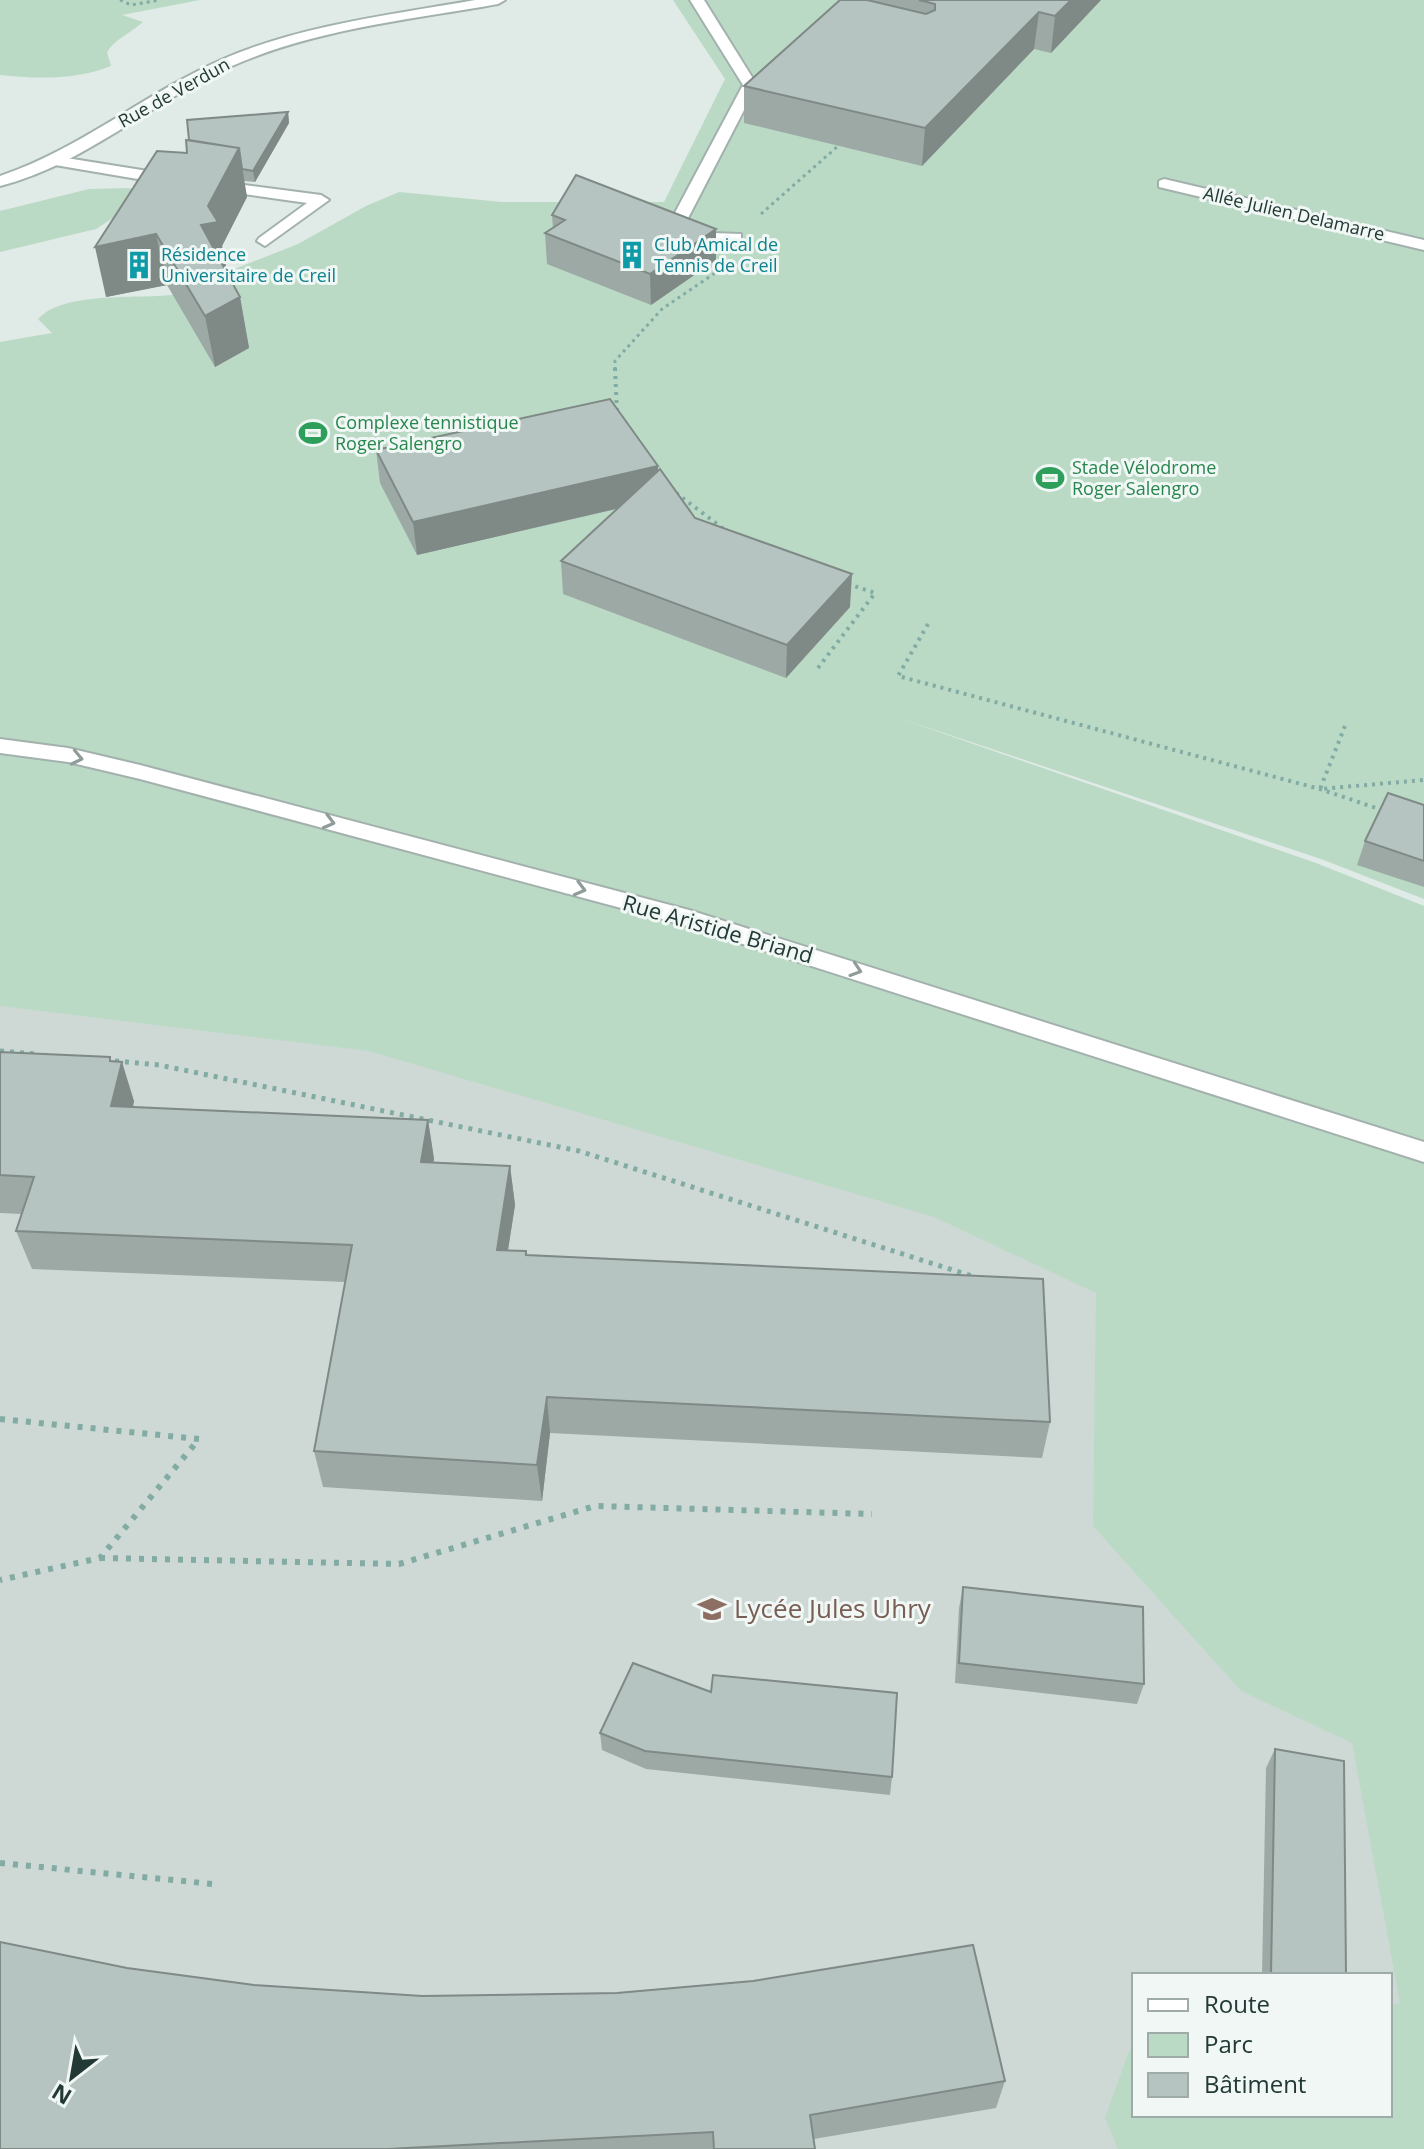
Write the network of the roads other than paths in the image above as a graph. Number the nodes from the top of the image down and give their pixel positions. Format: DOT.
graph roads {
  1 [pos="498,0"];
  2 [pos="697,0"];
  3 [pos="54,161"];
  4 [pos="0,181"];
  5 [pos="1164,184"];
  6 [pos="735,237"];
  7 [pos="265,241"];
  8 [pos="1424,245"];
  9 [pos="0,746"];
  10 [pos="1424,1152"];
  1 -- 3 [label="street, Rue de Verdun"];
  2 -- 6 [label="street"];
  3 -- 4 [label="street, Rue de Verdun"];
  3 -- 7 [label="street"];
  5 -- 8 [label="street, Allée Julien Delamarre"];
  9 -- 10 [label="street, Rue Aristide Briand, one-way"];
}
